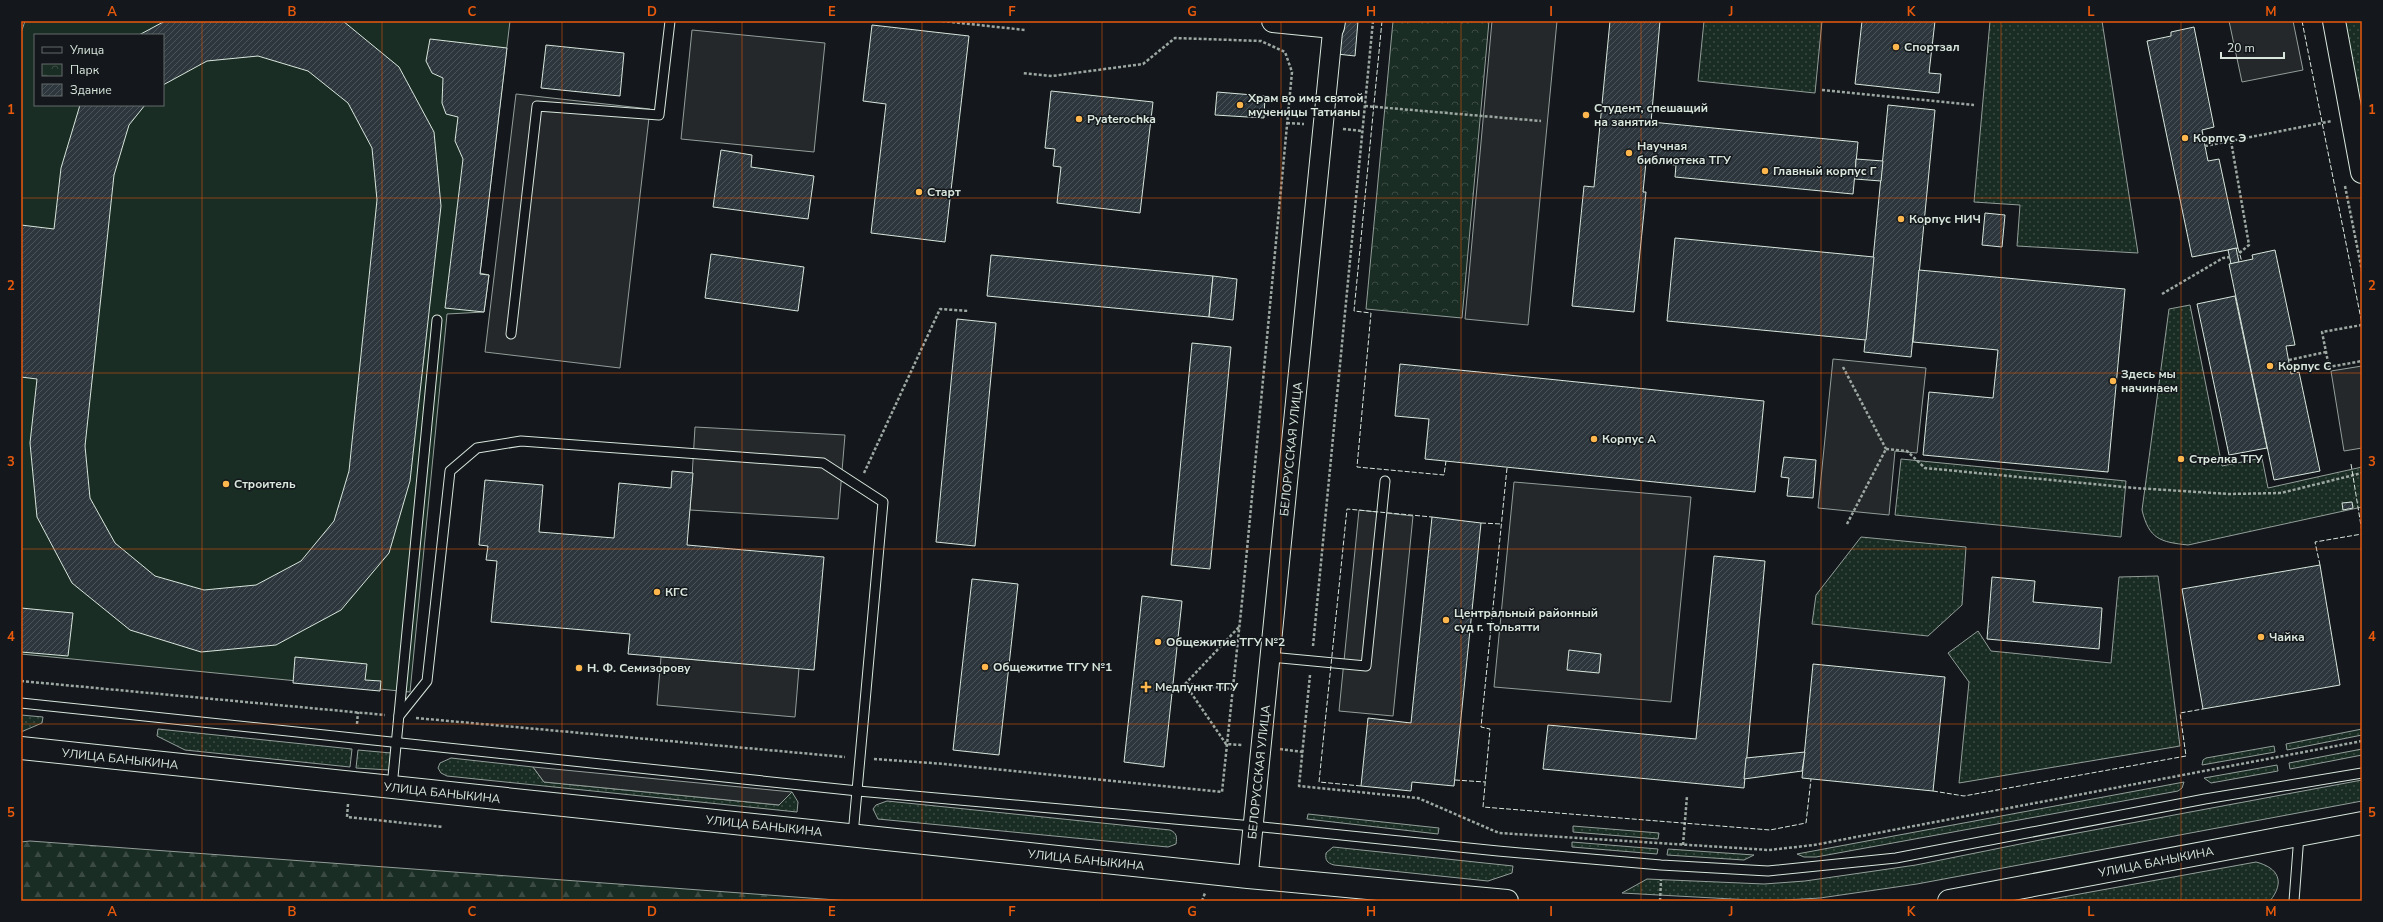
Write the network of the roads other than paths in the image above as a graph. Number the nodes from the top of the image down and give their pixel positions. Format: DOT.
graph roads {
  1 [pos="670,21"];
  2 [pos="1273,21"];
  3 [pos="2334,21"];
  4 [pos="1334,24"];
  5 [pos="2362,172"];
  6 [pos="437,320"];
  7 [pos="511,334"];
  8 [pos="1384,481"];
  9 [pos="1270,657"];
  10 [pos="21,703"];
  11 [pos="399,716"];
  12 [pos="396,742"];
  13 [pos="21,748"];
  14 [pos="2362,773"];
  15 [pos="392,788"];
  16 [pos="858,791"];
  17 [pos="2362,823"];
  18 [pos="1253,826"];
  19 [pos="854,835"];
  20 [pos="2299,835"];
  21 [pos="1248,877"];
  22 [pos="1507,901"];
  23 [pos="1949,901"];
  24 [pos="2294,901"];
  1 -- 7 [label="lane"];
  2 -- 4 [label="main road"];
  3 -- 5 [label="main road"];
  4 -- 9 [label="street, БЕЛОРУССКАЯ УЛИЦА"];
  6 -- 11 [label="lane"];
  8 -- 9 [label="lane"];
  9 -- 18 [label="street, БЕЛОРУССКАЯ УЛИЦА"];
  10 -- 12 [label="lane"];
  11 -- 12 [label="lane"];
  11 -- 16 [label="lane"];
  12 -- 15 [label="lane"];
  12 -- 16 [label="lane"];
  13 -- 15 [label="main road, УЛИЦА БАНЫКИНА"];
  14 -- 18 [label="lane"];
  15 -- 19 [label="main road, УЛИЦА БАНЫКИНА"];
  16 -- 18 [label="lane"];
  16 -- 19 [label="lane"];
  17 -- 20 [label="main road, УЛИЦА БАНЫКИНА"];
  18 -- 21 [label="street, БЕЛОРУССКАЯ УЛИЦА"];
  19 -- 21 [label="main road, УЛИЦА БАНЫКИНА"];
  20 -- 23 [label="main road, УЛИЦА БАНЫКИНА"];
  20 -- 24 [label="lane"];
  21 -- 22 [label="main road, УЛИЦА БАНЫКИНА"];
}
